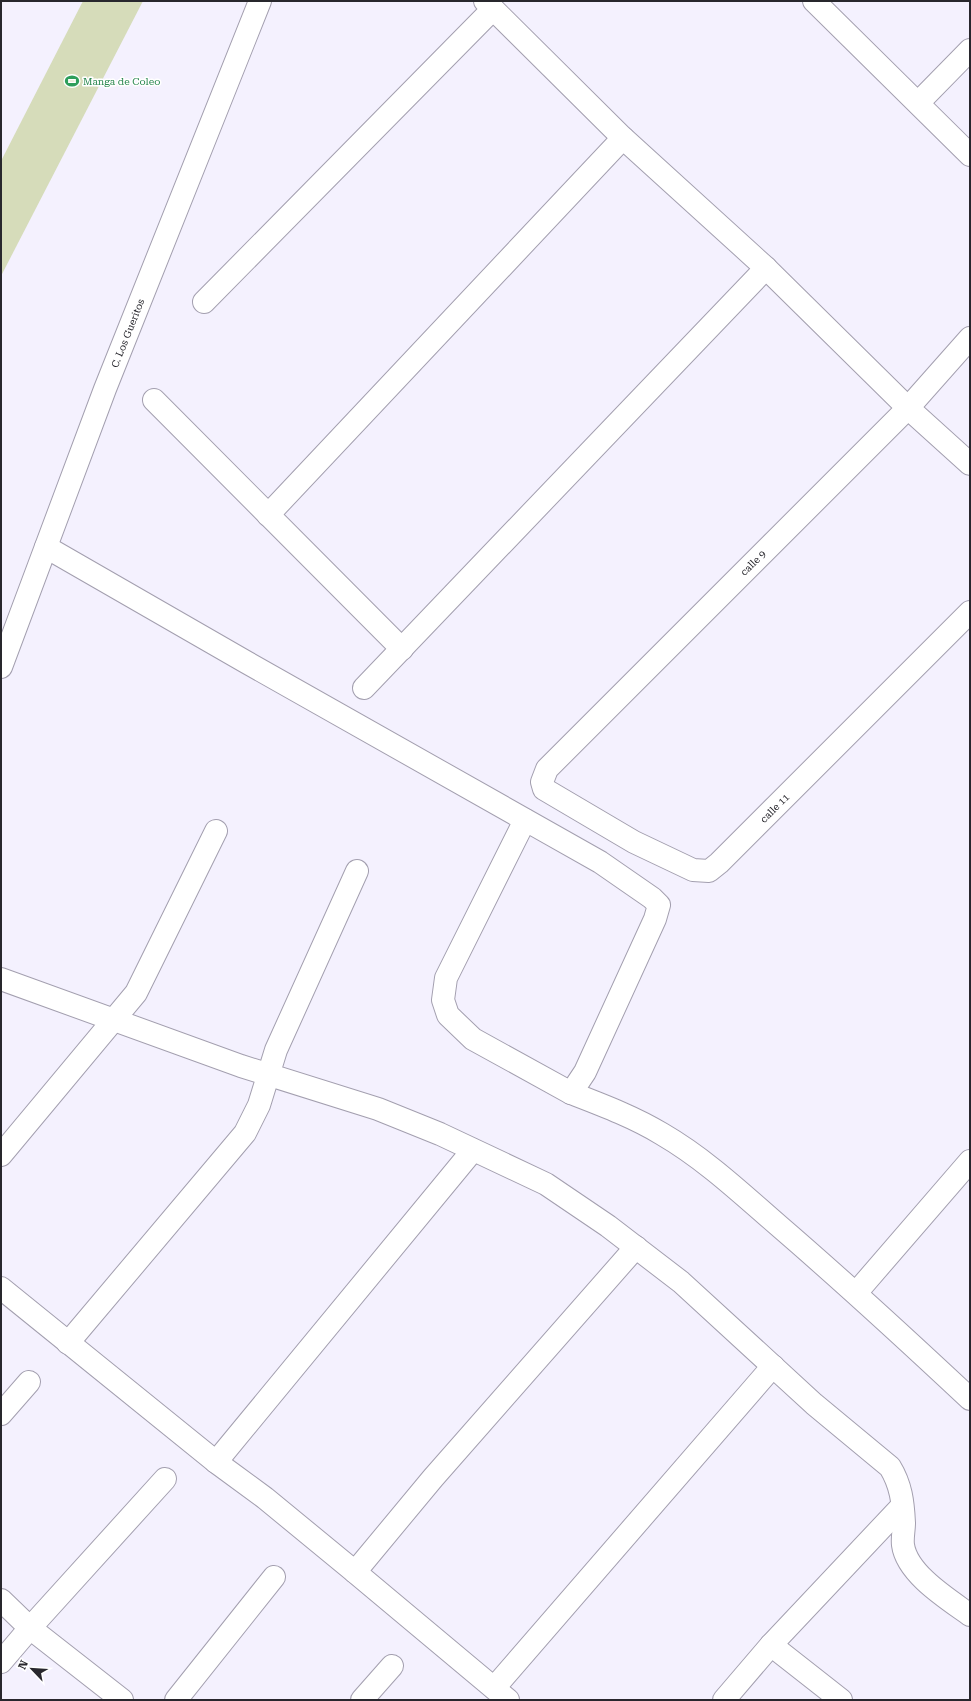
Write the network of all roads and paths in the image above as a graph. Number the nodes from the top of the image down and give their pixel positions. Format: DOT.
graph roads {
  1 [pos="260,1"];
  2 [pos="814,1"];
  3 [pos="489,5"];
  4 [pos="970,50"];
  5 [pos="918,103"];
  6 [pos="623,138"];
  7 [pos="970,155"];
  8 [pos="766,268"];
  9 [pos="204,302"];
  10 [pos="970,338"];
  11 [pos="154,400"];
  12 [pos="908,408"];
  13 [pos="970,464"];
  14 [pos="268,515"];
  15 [pos="46,547"];
  16 [pos="970,612"];
  17 [pos="402,649"];
  18 [pos="1,667"];
  19 [pos="364,688"];
  20 [pos="544,789"];
  21 [pos="525,820"];
  22 [pos="216,831"];
  23 [pos="357,871"];
  24 [pos="1,979"];
  25 [pos="115,1020"];
  26 [pos="268,1074"];
  27 [pos="571,1093"];
  28 [pos="473,1150"];
  29 [pos="1,1155"];
  30 [pos="970,1160"];
  31 [pos="636,1247"];
  32 [pos="1,1288"];
  33 [pos="856,1293"];
  34 [pos="68,1343"];
  35 [pos="773,1366"];
  36 [pos="29,1382"];
  37 [pos="968,1394"];
  38 [pos="1,1414"];
  39 [pos="216,1462"];
  40 [pos="165,1479"];
  41 [pos="902,1506"];
  42 [pos="355,1572"];
  43 [pos="274,1578"];
  44 [pos="1,1600"];
  45 [pos="970,1615"];
  46 [pos="30,1628"];
  47 [pos="770,1645"];
  48 [pos="1,1662"];
  49 [pos="392,1666"];
  50 [pos="501,1694"];
  51 [pos="122,1700"];
  52 [pos="176,1700"];
  53 [pos="362,1700"];
  54 [pos="725,1700"];
  55 [pos="841,1700"];
  1 -- 15 [label="street, C. Los Gueritos"];
  2 -- 5 [label="street"];
  3 -- 6 [label="street"];
  3 -- 9 [label="street"];
  4 -- 5 [label="street"];
  5 -- 7 [label="street"];
  6 -- 8 [label="street"];
  6 -- 14 [label="street"];
  8 -- 12 [label="street"];
  8 -- 17 [label="street"];
  10 -- 12 [label="street, calle 9"];
  11 -- 14 [label="street"];
  12 -- 13 [label="street"];
  12 -- 20 [label="street, calle 9"];
  14 -- 17 [label="street"];
  15 -- 18 [label="street, C. Los Gueritos"];
  15 -- 21 [label="street"];
  16 -- 20 [label="street, calle 11"];
  17 -- 19 [label="street"];
  21 -- 27 [label="street"];
  21 -- 27 [label="street"];
  22 -- 25 [label="street"];
  23 -- 26 [label="street"];
  24 -- 25 [label="street"];
  25 -- 26 [label="street"];
  25 -- 29 [label="street"];
  26 -- 28 [label="street"];
  26 -- 34 [label="street"];
  27 -- 33 [label="street"];
  28 -- 31 [label="street"];
  28 -- 39 [label="street"];
  30 -- 33 [label="street"];
  31 -- 35 [label="street"];
  31 -- 42 [label="street"];
  32 -- 34 [label="street"];
  33 -- 37 [label="street"];
  34 -- 39 [label="street"];
  35 -- 41 [label="street"];
  35 -- 50 [label="street"];
  36 -- 38 [label="street"];
  39 -- 42 [label="street"];
  40 -- 46 [label="street"];
  41 -- 45 [label="street"];
  41 -- 47 [label="street"];
  42 -- 50 [label="street"];
  43 -- 52 [label="street"];
  44 -- 46 [label="street"];
  46 -- 48 [label="street"];
  46 -- 51 [label="street"];
  47 -- 54 [label="street"];
  47 -- 55 [label="street"];
  49 -- 53 [label="street"];
}
